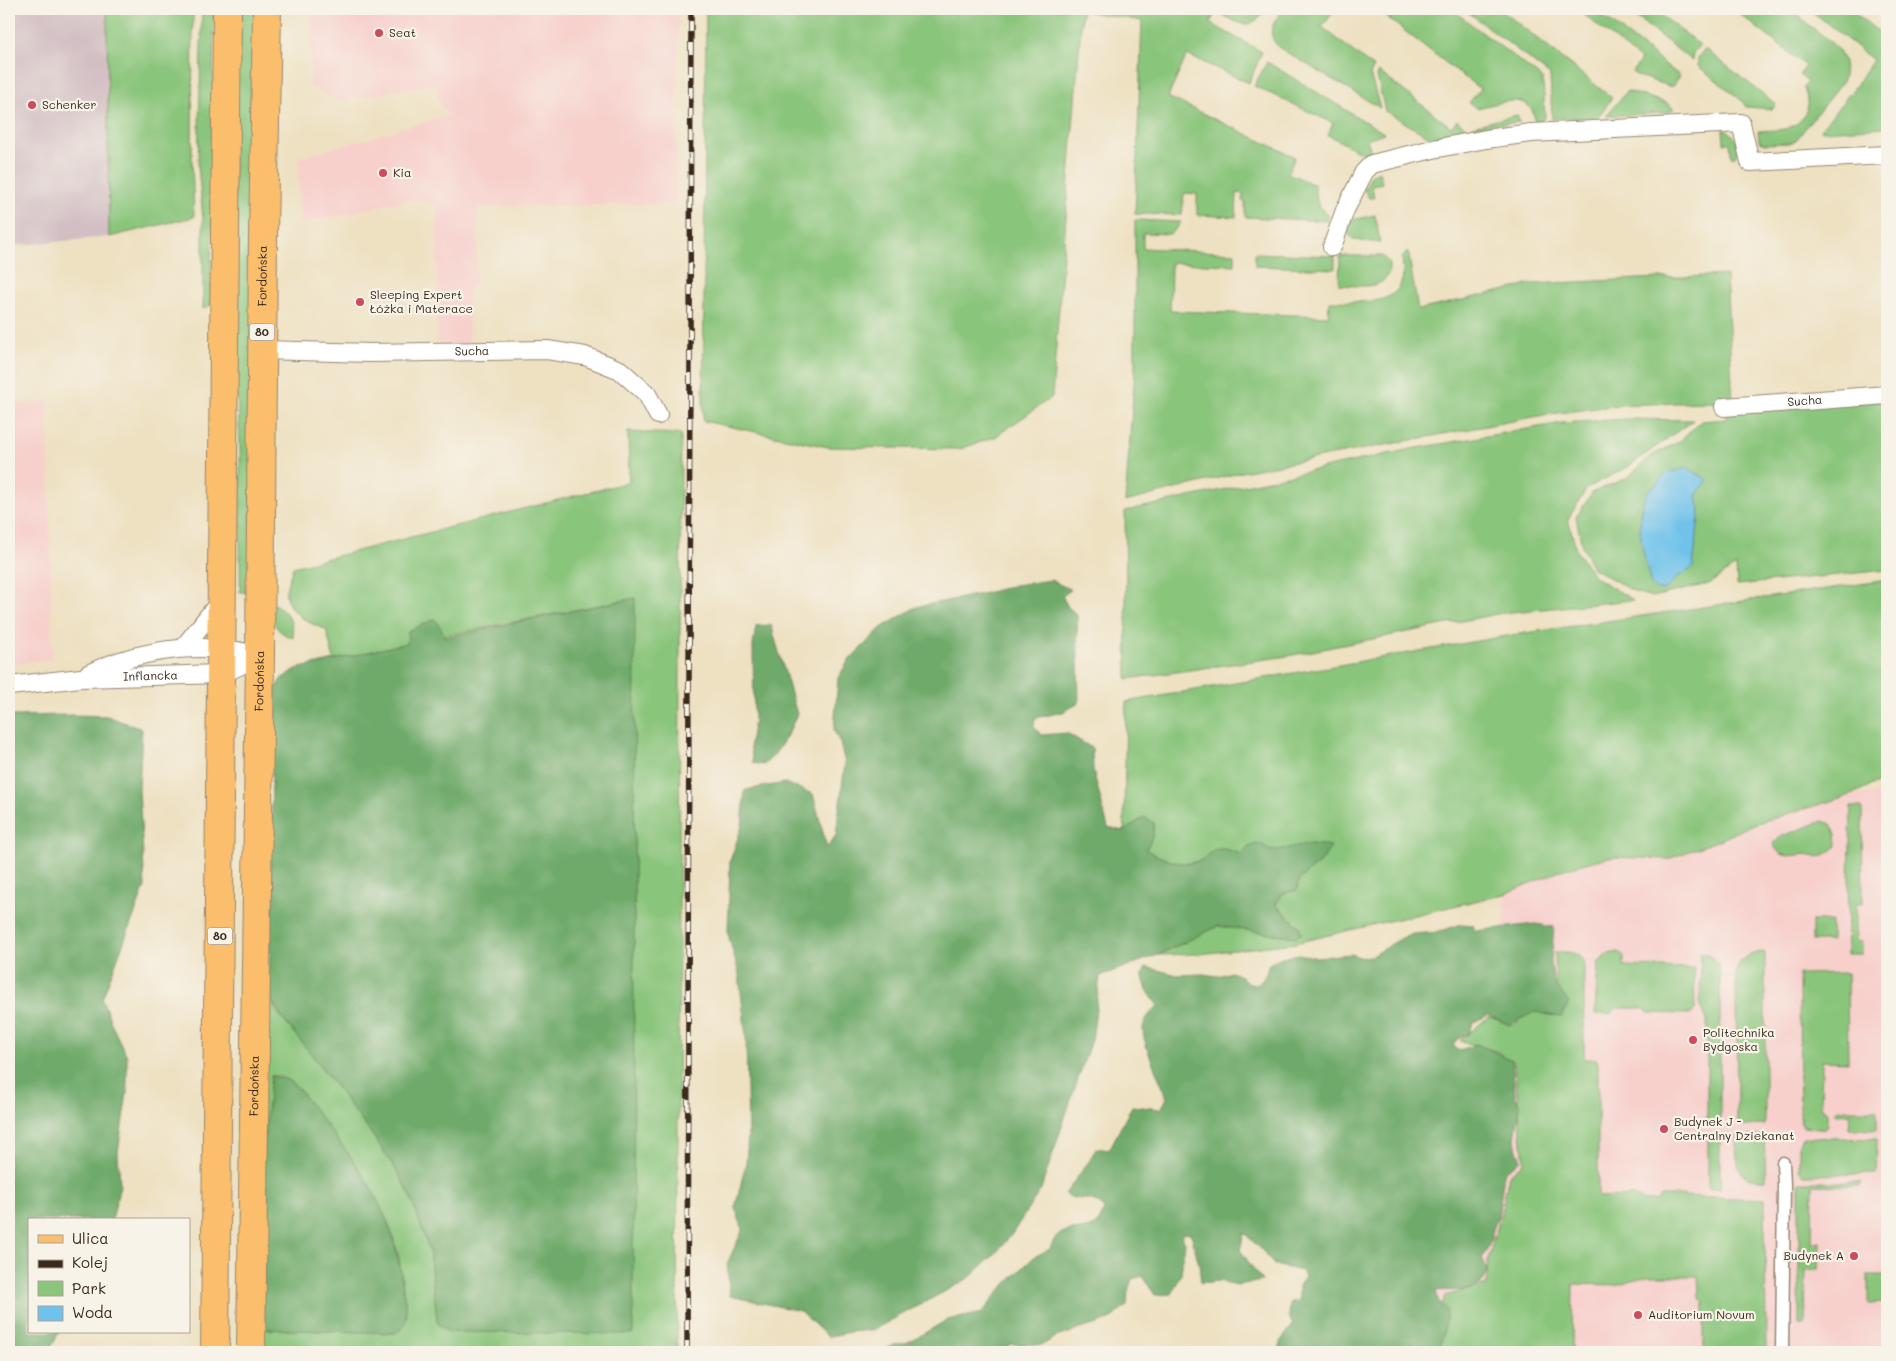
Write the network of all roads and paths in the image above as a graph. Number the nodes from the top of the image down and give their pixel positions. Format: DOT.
graph roads {
  1 [pos="227,9"];
  2 [pos="266,9"];
  3 [pos="1887,155"];
  4 [pos="1332,248"];
  5 [pos="262,350"];
  6 [pos="1887,395"];
  7 [pos="1724,407"];
  8 [pos="658,415"];
  9 [pos="222,599"];
  10 [pos="183,648"];
  11 [pos="260,656"];
  12 [pos="222,662"];
  13 [pos="81,678"];
  14 [pos="9,686"];
  15 [pos="1783,1163"];
  16 [pos="251,1339"];
  17 [pos="215,1352"];
  18 [pos="1782,1352"];
  1 -- 9 [label="main road, 80"];
  2 -- 5 [label="main road, Fordońska / 80"];
  3 -- 4 [label="street"];
  5 -- 8 [label="street, Sucha"];
  5 -- 11 [label="main road, Fordońska / 80"];
  6 -- 7 [label="street, Sucha"];
  9 -- 10 [label="street"];
  9 -- 12 [label="main road, 80"];
  10 -- 12 [label="street, Inflancka"];
  10 -- 13 [label="street, Inflancka"];
  11 -- 12 [label="street"];
  11 -- 12 [label="street"];
  11 -- 16 [label="main road, Fordońska / 80"];
  12 -- 13 [label="street, Inflancka"];
  12 -- 17 [label="main road, 80"];
  13 -- 14 [label="street, Inflancka"];
  15 -- 18 [label="street"];
}
